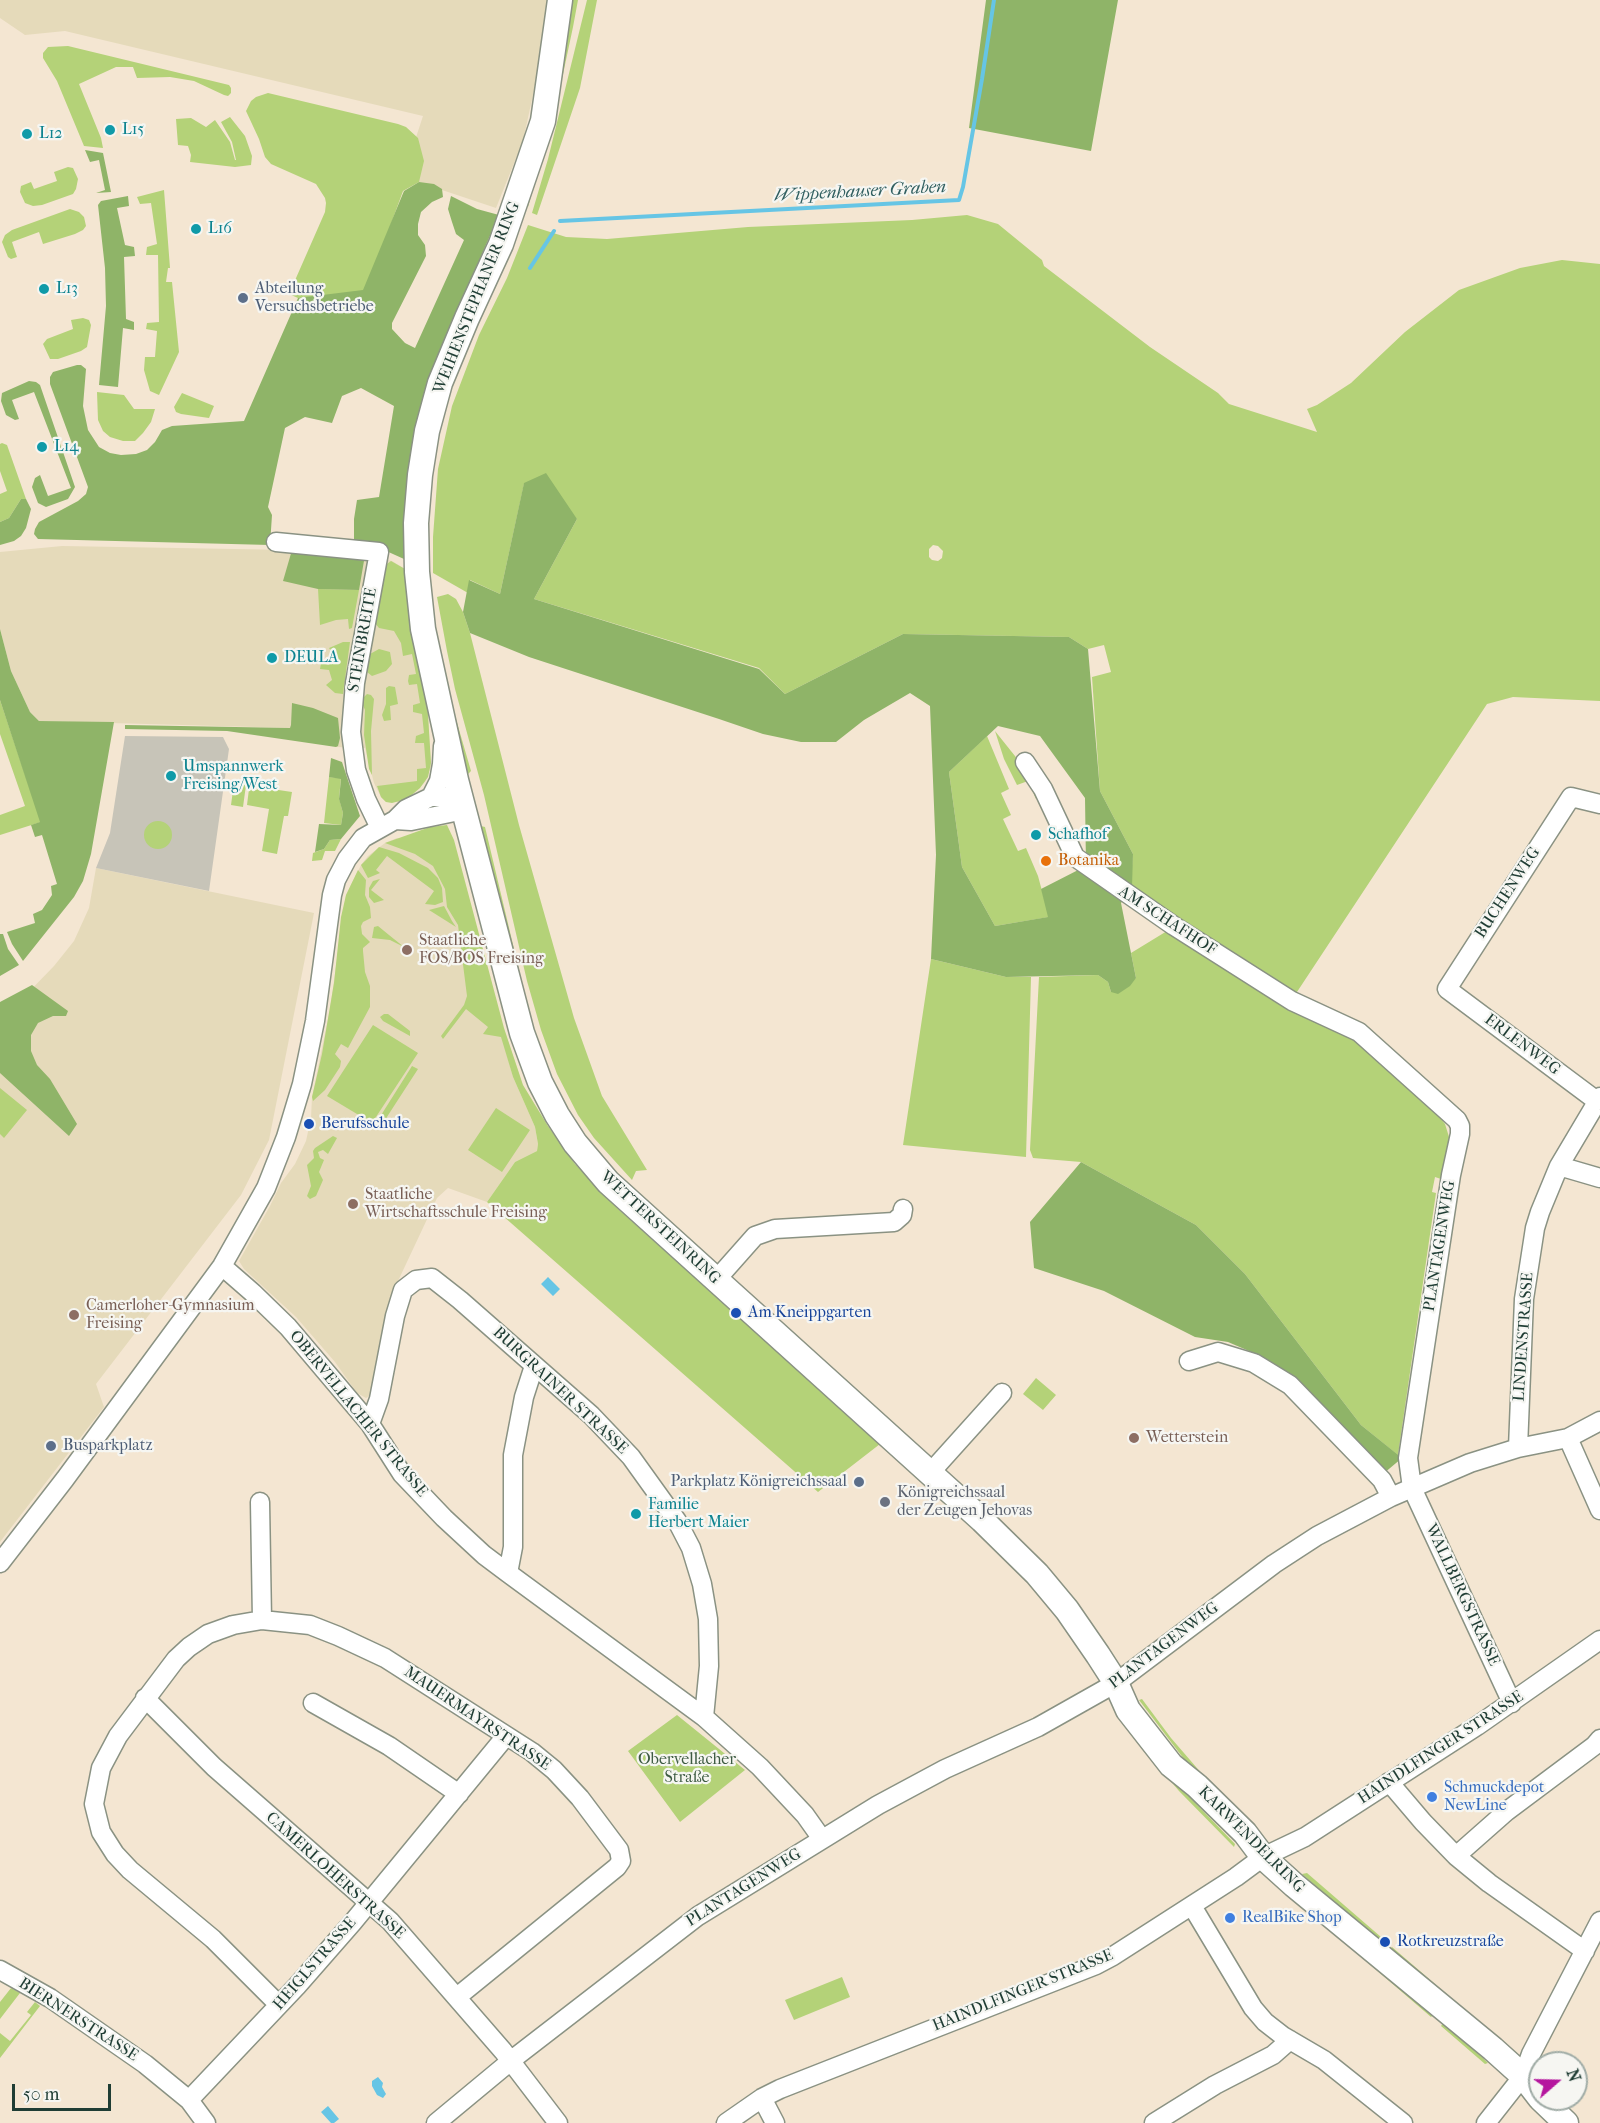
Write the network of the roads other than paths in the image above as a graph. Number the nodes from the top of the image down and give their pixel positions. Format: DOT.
graph roads {
  1 [pos="560,0"];
  2 [pos="276,542"];
  3 [pos="443,720"];
  4 [pos="1025,762"];
  5 [pos="431,797"];
  6 [pos="462,803"];
  7 [pos="1600,804"];
  8 [pos="387,824"];
  9 [pos="1447,989"];
  10 [pos="1292,1001"];
  11 [pos="1599,1099"];
  12 [pos="1559,1166"];
  13 [pos="1600,1178"];
  14 [pos="903,1209"];
  15 [pos="222,1266"];
  16 [pos="716,1280"];
  17 [pos="1189,1361"];
  18 [pos="534,1366"];
  19 [pos="1002,1393"];
  20 [pos="1600,1421"];
  21 [pos="370,1424"];
  22 [pos="1568,1438"];
  23 [pos="1518,1448"];
  24 [pos="930,1473"];
  25 [pos="1412,1488"];
  26 [pos="1391,1497"];
  27 [pos="260,1502"];
  28 [pos="1600,1510"];
  29 [pos="0,1563"];
  30 [pos="508,1573"];
  31 [pos="262,1620"];
  32 [pos="1600,1640"];
  33 [pos="1116,1683"];
  34 [pos="145,1698"];
  35 [pos="313,1703"];
  36 [pos="1512,1703"];
  37 [pos="704,1717"];
  38 [pos="506,1736"];
  39 [pos="1600,1739"];
  40 [pos="1389,1782"];
  41 [pos="459,1794"];
  42 [pos="822,1839"];
  43 [pos="1456,1856"];
  44 [pos="1263,1857"];
  45 [pos="369,1902"];
  46 [pos="1192,1906"];
  47 [pos="1600,1921"];
  48 [pos="1585,1951"];
  49 [pos="0,1970"];
  50 [pos="457,1997"];
  51 [pos="279,2005"];
  52 [pos="1290,2040"];
  53 [pos="510,2061"];
  54 [pos="1523,2076"];
  55 [pos="1528,2082"];
  56 [pos="762,2098"];
  57 [pos="189,2100"];
  58 [pos="1554,2111"];
  59 [pos="206,2123"];
  60 [pos="436,2123"];
  61 [pos="558,2123"];
  62 [pos="726,2123"];
  63 [pos="775,2123"];
  64 [pos="1154,2123"];
  65 [pos="1403,2123"];
  66 [pos="1486,2123"];
  67 [pos="1566,2123"];
  1 -- 3 [label="main road, WEIHENSTEPHANER RING"];
  2 -- 8 [label="street, STEINBREITE"];
  3 -- 5 [label="street"];
  3 -- 6 [label="main road, WEIHENSTEPHANER RING"];
  4 -- 10 [label="street, AM SCHAFHOF"];
  5 -- 6 [label="street"];
  5 -- 8 [label="street"];
  6 -- 8 [label="street"];
  6 -- 16 [label="main road, WETTERSTEINRING"];
  7 -- 9 [label="street, BUCHENWEG"];
  8 -- 15 [label="street"];
  9 -- 11 [label="street, ERLENWEG"];
  10 -- 25 [label="street, PLANTAGENWEG"];
  11 -- 12 [label="street, LINDENSTRASSE"];
  12 -- 13 [label="street"];
  12 -- 23 [label="street, LINDENSTRASSE"];
  14 -- 16 [label="street"];
  15 -- 21 [label="street, OBERVELLACHER STRASSE"];
  15 -- 29 [label="street"];
  16 -- 24 [label="main road, WETTERSTEINRING"];
  17 -- 26 [label="street"];
  18 -- 21 [label="street, BURGRAINER STRASSE"];
  18 -- 30 [label="street"];
  18 -- 37 [label="street, BURGRAINER STRASSE"];
  19 -- 24 [label="street"];
  20 -- 22 [label="street"];
  21 -- 30 [label="street, OBERVELLACHER STRASSE"];
  22 -- 23 [label="street"];
  22 -- 28 [label="street"];
  23 -- 25 [label="street"];
  24 -- 33 [label="main road, WETTERSTEINRING"];
  25 -- 26 [label="street, PLANTAGENWEG"];
  25 -- 36 [label="street, WALLBERGSTRASSE"];
  26 -- 33 [label="street, PLANTAGENWEG"];
  27 -- 31 [label="street"];
  30 -- 37 [label="street, OBERVELLACHER STRASSE"];
  31 -- 34 [label="street, MAUERMAYRSTRASSE"];
  31 -- 38 [label="street, MAUERMAYRSTRASSE"];
  32 -- 36 [label="street, HAINDLFINGER STRASSE"];
  33 -- 42 [label="street, PLANTAGENWEG"];
  33 -- 44 [label="main road, KARWENDELRING"];
  34 -- 45 [label="street, CAMERLOHERSTRASSE"];
  34 -- 51 [label="street, MAUERMAYRSTRASSE"];
  35 -- 41 [label="street"];
  36 -- 40 [label="street, HAINDLFINGER STRASSE"];
  37 -- 42 [label="street, OBERVELLACHER STRASSE"];
  38 -- 41 [label="street, HEIGLSTRASSE"];
  38 -- 50 [label="street, MAUERMAYRSTRASSE"];
  39 -- 43 [label="street"];
  40 -- 43 [label="street"];
  40 -- 44 [label="street, HAINDLFINGER STRASSE"];
  41 -- 45 [label="street, HEIGLSTRASSE"];
  42 -- 53 [label="street, PLANTAGENWEG"];
  43 -- 48 [label="street"];
  44 -- 46 [label="street, HAINDLFINGER STRASSE"];
  44 -- 54 [label="main road, KARWENDELRING"];
  45 -- 50 [label="street, CAMERLOHERSTRASSE"];
  45 -- 51 [label="street, HEIGLSTRASSE"];
  46 -- 52 [label="street"];
  46 -- 56 [label="street, HAINDLFINGER STRASSE"];
  47 -- 48 [label="street"];
  48 -- 54 [label="street"];
  49 -- 57 [label="street, BIERNERSTRASSE"];
  50 -- 53 [label="street, CAMERLOHERSTRASSE"];
  51 -- 57 [label="street, HEIGLSTRASSE"];
  52 -- 64 [label="street"];
  52 -- 65 [label="street"];
  53 -- 60 [label="street, PLANTAGENWEG"];
  53 -- 61 [label="street, CAMERLOHERSTRASSE"];
  54 -- 55 [label="main road, KARWENDELRING"];
  54 -- 66 [label="street"];
  56 -- 62 [label="street, HAINDLFINGER STRASSE"];
  56 -- 63 [label="street"];
  57 -- 59 [label="street, BIERNERSTRASSE"];
  58 -- 67 [label="main road, KARWENDELRING"];
}
